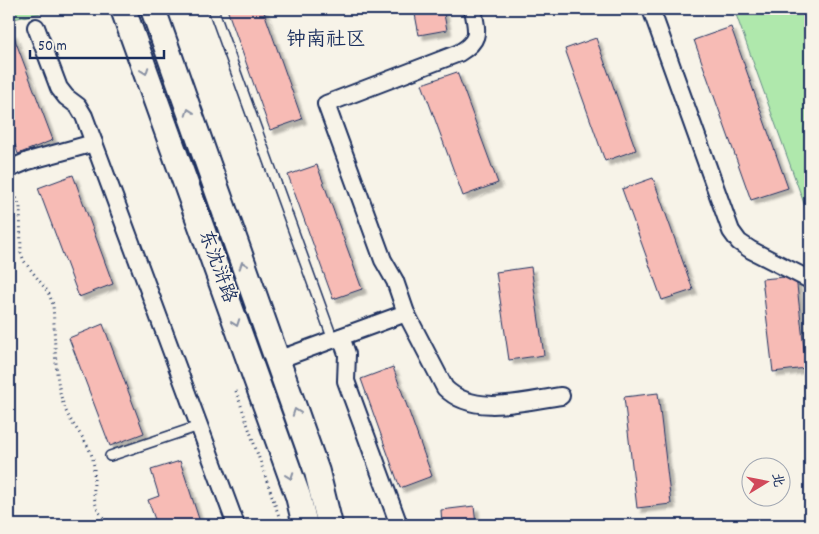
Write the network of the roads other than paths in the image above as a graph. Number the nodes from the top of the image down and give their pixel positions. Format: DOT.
graph roads {
  1 [pos="123,9"];
  2 [pos="153,9"];
  3 [pos="213,9"];
  4 [pos="473,9"];
  5 [pos="651,9"];
  6 [pos="36,27"];
  7 [pos="94,143"];
  8 [pos="9,169"];
  9 [pos="810,280"];
  10 [pos="406,313"];
  11 [pos="337,339"];
  12 [pos="277,360"];
  13 [pos="561,396"];
  14 [pos="199,426"];
  15 [pos="110,456"];
  16 [pos="236,525"];
  17 [pos="305,525"];
  18 [pos="330,525"];
  19 [pos="399,525"];
  1 -- 17 [label="main road, 东沈浒路, one-way"];
  12 -- 2 [label="main road, 东沈浒路, one-way"];
  3 -- 11 [label="lane"];
  4 -- 10 [label="street"];
  5 -- 9 [label="street"];
  6 -- 7 [label="street"];
  7 -- 8 [label="street"];
  7 -- 14 [label="street"];
  10 -- 11 [label="street"];
  10 -- 13 [label="street"];
  11 -- 12 [label="street"];
  11 -- 19 [label="street"];
  18 -- 12 [label="main road, 东沈浒路, one-way"];
  14 -- 15 [label="lane"];
  14 -- 16 [label="street"];
}
